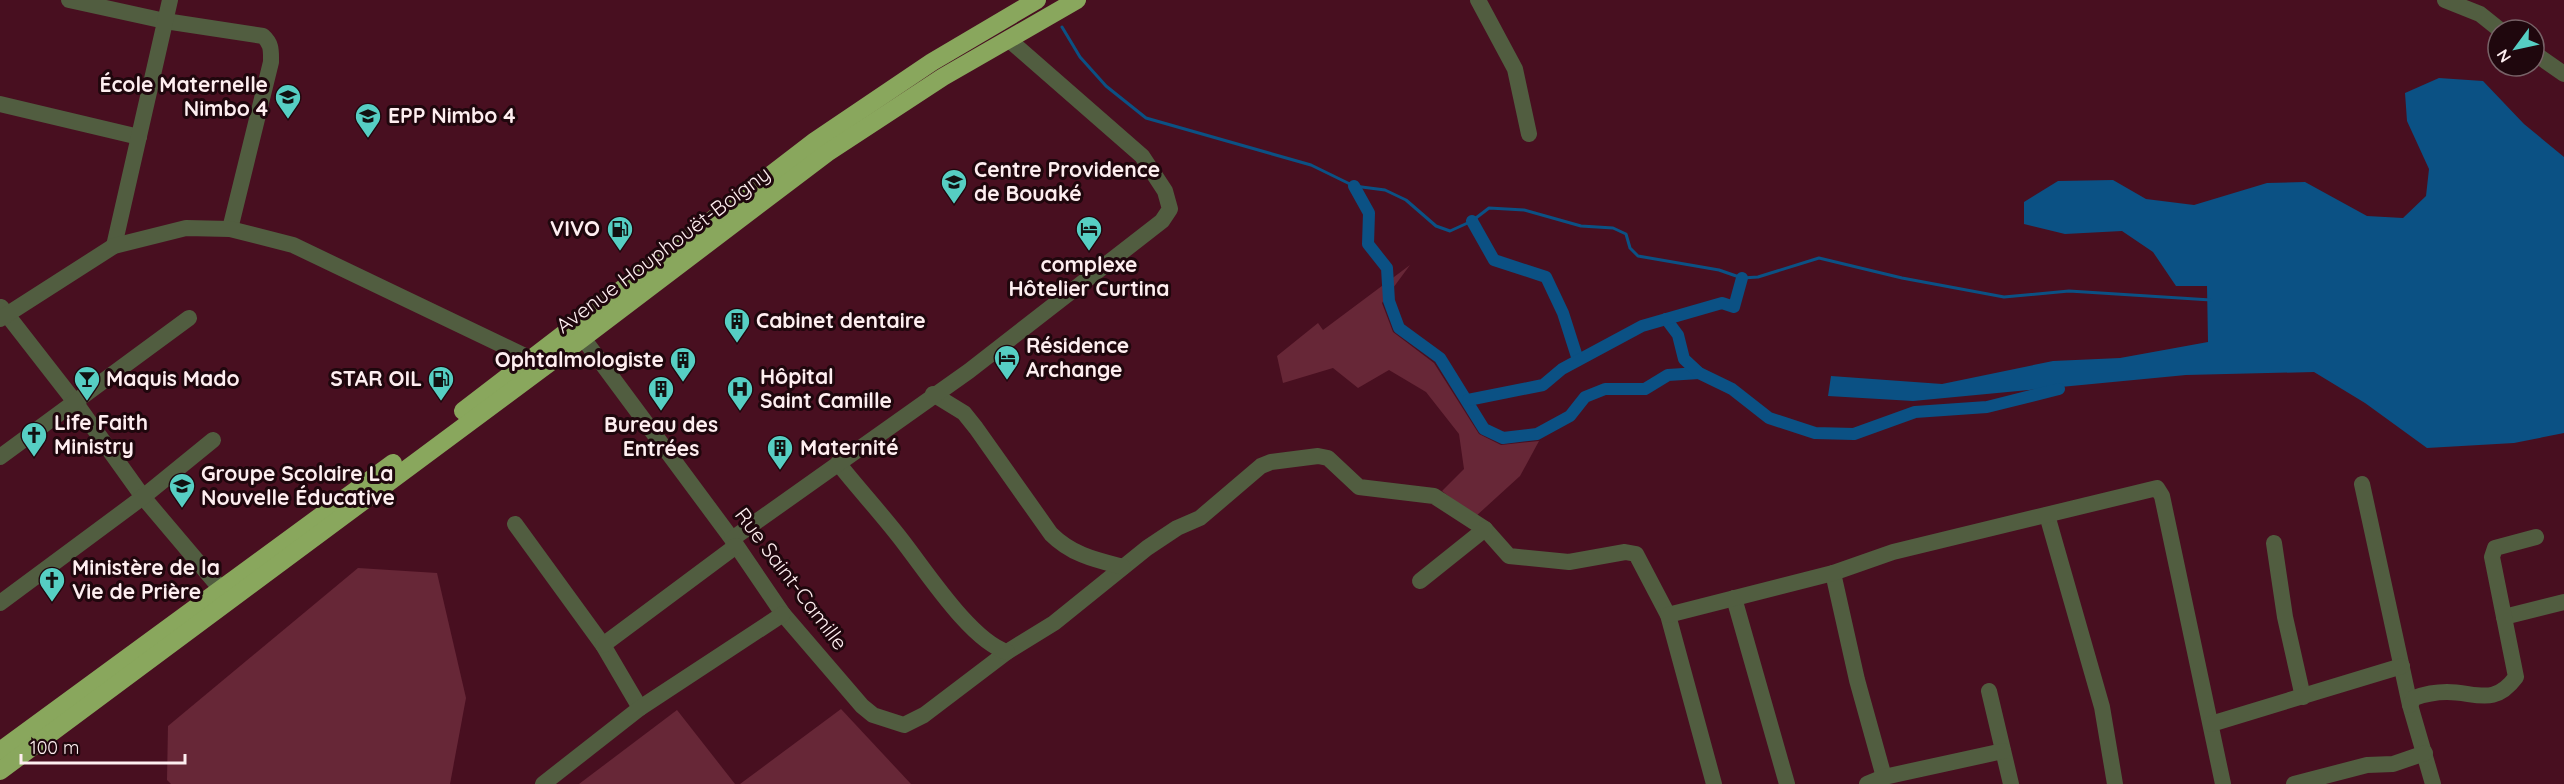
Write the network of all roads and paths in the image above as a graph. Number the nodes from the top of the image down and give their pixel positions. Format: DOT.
graph roads {
  1 [pos="69,0"];
  2 [pos="170,0"];
  3 [pos="1037,0"];
  4 [pos="1077,0"];
  5 [pos="1478,0"];
  6 [pos="2445,0"];
  7 [pos="2486,19"];
  8 [pos="165,21"];
  9 [pos="1008,39"];
  10 [pos="2546,61"];
  11 [pos="2564,74"];
  12 [pos="0,104"];
  13 [pos="1529,134"];
  14 [pos="138,137"];
  15 [pos="230,229"];
  16 [pos="114,246"];
  17 [pos="2,313"];
  18 [pos="189,318"];
  19 [pos="583,338"];
  20 [pos="537,363"];
  21 [pos="933,394"];
  22 [pos="75,402"];
  23 [pos="213,440"];
  24 [pos="0,457"];
  25 [pos="838,463"];
  26 [pos="2362,484"];
  27 [pos="143,497"];
  28 [pos="2047,515"];
  29 [pos="515,524"];
  30 [pos="1485,529"];
  31 [pos="2536,537"];
  32 [pos="734,542"];
  33 [pos="2274,543"];
  34 [pos="1123,567"];
  35 [pos="1833,573"];
  36 [pos="1420,581"];
  37 [pos="220,588"];
  38 [pos="1734,598"];
  39 [pos="2564,602"];
  40 [pos="0,603"];
  41 [pos="783,614"];
  42 [pos="1668,615"];
  43 [pos="2504,617"];
  44 [pos="603,645"];
  45 [pos="1007,652"];
  46 [pos="2402,666"];
  47 [pos="1989,691"];
  48 [pos="2303,697"];
  49 [pos="2410,705"];
  50 [pos="640,708"];
  51 [pos="2211,724"];
  52 [pos="2003,751"];
  53 [pos="0,752"];
  54 [pos="2425,753"];
  55 [pos="0,771"];
  56 [pos="1884,777"];
  57 [pos="543,784"];
  58 [pos="1714,784"];
  59 [pos="1787,784"];
  60 [pos="1867,784"];
  61 [pos="2011,784"];
  62 [pos="2115,784"];
  63 [pos="2223,784"];
  64 [pos="2294,784"];
  65 [pos="2433,784"];
  1 -- 8 [label="street"];
  2 -- 8 [label="street"];
  3 -- 20 [label="highway, Avenue Houphouët-Boigny"];
  4 -- 9 [label="highway, Avenue Houphouët-Boigny"];
  5 -- 13 [label="street"];
  6 -- 7 [label="street"];
  8 -- 14 [label="street"];
  8 -- 15 [label="street"];
  9 -- 19 [label="highway, Avenue Houphouët-Boigny"];
  9 -- 21 [label="street"];
  10 -- 11 [label="street"];
  12 -- 14 [label="street"];
  14 -- 16 [label="street"];
  15 -- 16 [label="street"];
  15 -- 20 [label="street"];
  16 -- 17 [label="street"];
  17 -- 22 [label="street"];
  18 -- 22 [label="street"];
  19 -- 20 [label="highway, Avenue Houphouët-Boigny"];
  19 -- 32 [label="street, Rue Saint-Camille"];
  20 -- 37 [label="highway, Avenue Houphouët-Boigny"];
  20 -- 55 [label="highway, Avenue Houphouët-Boigny"];
  21 -- 25 [label="street"];
  21 -- 34 [label="street"];
  22 -- 24 [label="street"];
  22 -- 27 [label="street"];
  23 -- 27 [label="street"];
  25 -- 32 [label="street"];
  25 -- 45 [label="street"];
  26 -- 46 [label="street"];
  27 -- 37 [label="street"];
  27 -- 40 [label="street"];
  28 -- 35 [label="street"];
  28 -- 51 [label="street"];
  28 -- 62 [label="street"];
  29 -- 44 [label="street"];
  30 -- 34 [label="street"];
  30 -- 36 [label="street"];
  30 -- 42 [label="street"];
  31 -- 43 [label="street"];
  32 -- 41 [label="street, Rue Saint-Camille"];
  32 -- 44 [label="street"];
  33 -- 48 [label="street"];
  34 -- 45 [label="street"];
  35 -- 38 [label="street"];
  35 -- 56 [label="street"];
  37 -- 53 [label="highway, Avenue Houphouët-Boigny"];
  38 -- 42 [label="street"];
  38 -- 59 [label="street"];
  39 -- 43 [label="street"];
  41 -- 45 [label="street, Rue Saint-Camille"];
  41 -- 50 [label="street"];
  42 -- 58 [label="street"];
  43 -- 49 [label="street"];
  44 -- 50 [label="street"];
  46 -- 48 [label="street"];
  46 -- 49 [label="street"];
  47 -- 52 [label="street"];
  48 -- 51 [label="street"];
  49 -- 54 [label="street"];
  50 -- 57 [label="street"];
  51 -- 63 [label="street"];
  52 -- 56 [label="street"];
  52 -- 61 [label="street"];
  54 -- 64 [label="street"];
  54 -- 65 [label="street"];
  56 -- 60 [label="street"];
}
